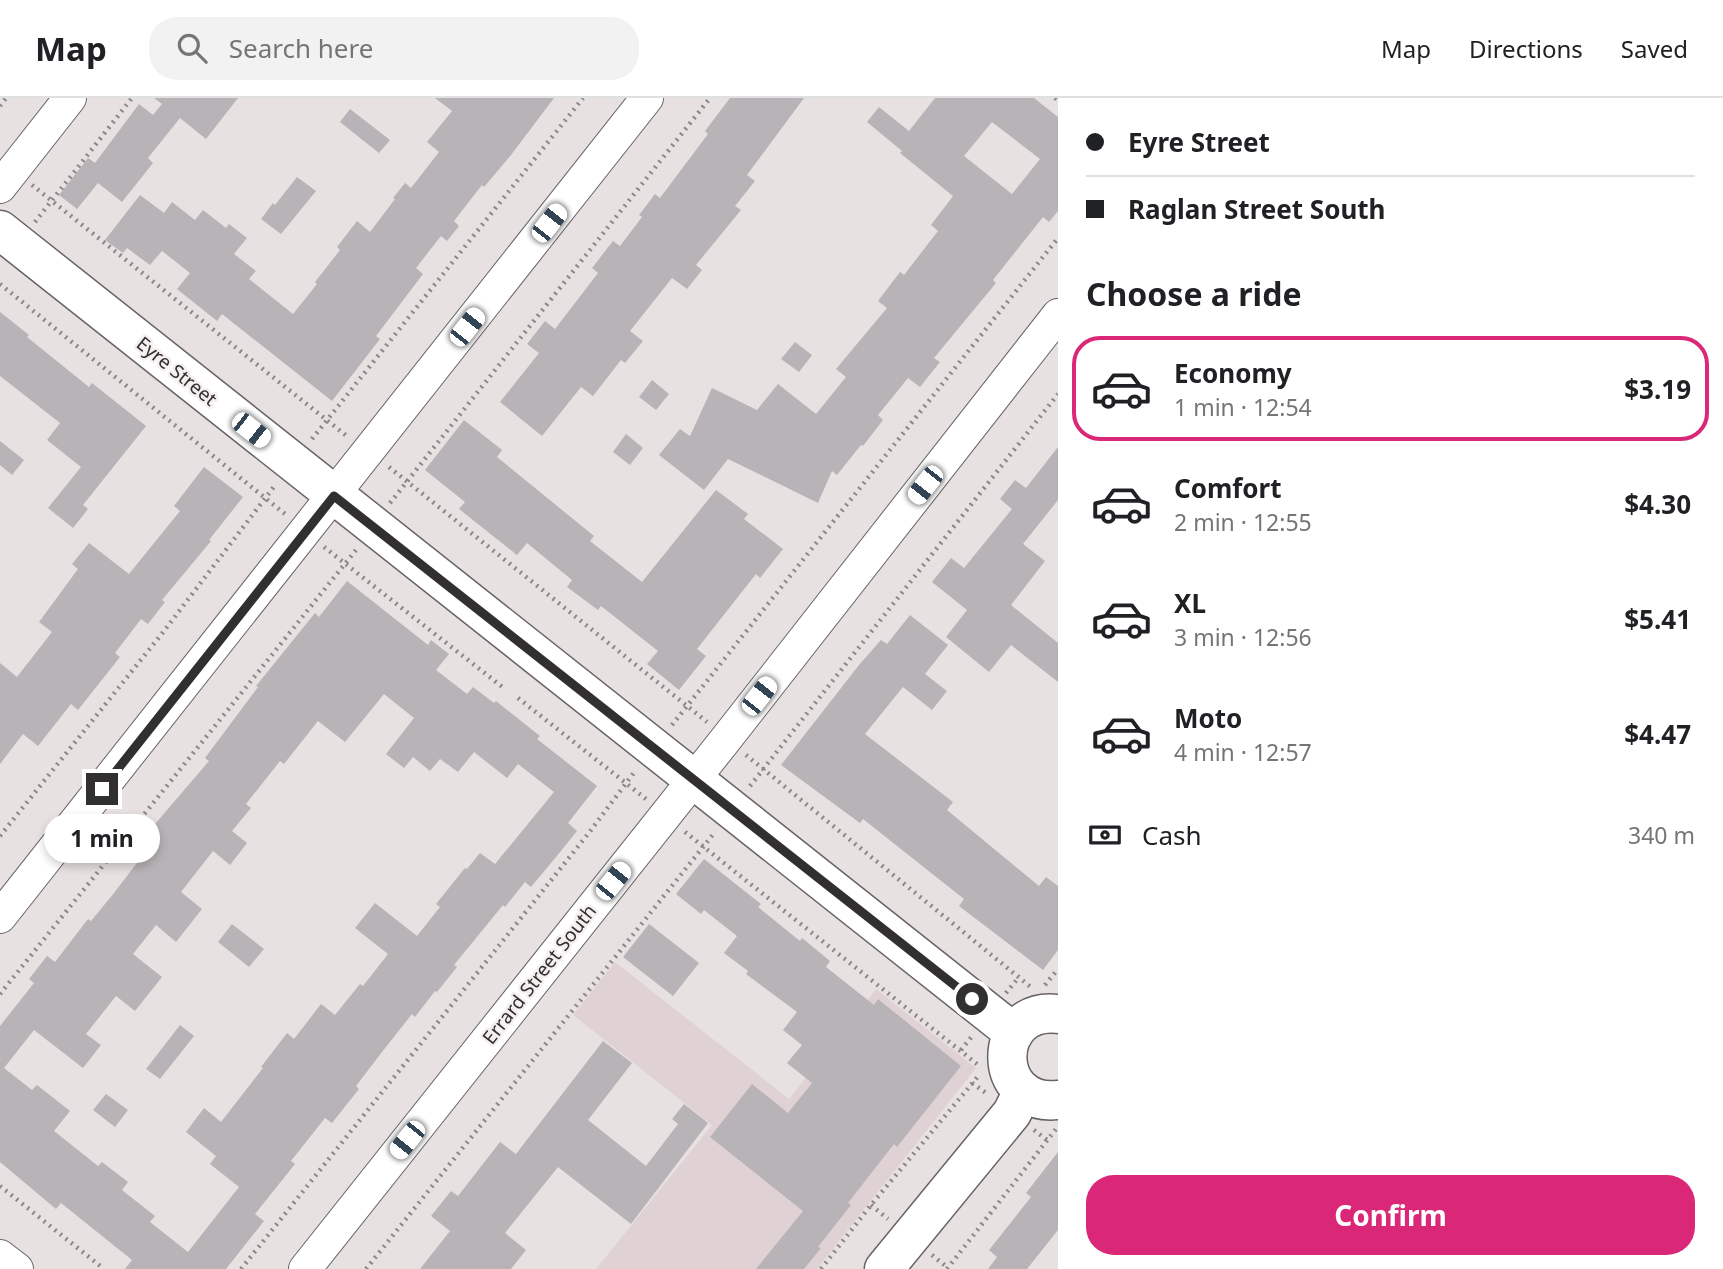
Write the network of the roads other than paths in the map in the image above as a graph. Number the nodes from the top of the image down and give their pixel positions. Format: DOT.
graph roads {
  1 [pos="70,98"];
  2 [pos="648,98"];
  3 [pos="0,187"];
  4 [pos="9,237"];
  5 [pos="1058,316"];
  6 [pos="334,496"];
  7 [pos="694,779"];
  8 [pos="0,917"];
  9 [pos="1058,1014"];
  10 [pos="1014,1033"];
  11 [pos="1040,1096"];
  12 [pos="0,1256"];
  13 [pos="17,1269"];
  14 [pos="304,1269"];
  15 [pos="884,1269"];
  1 -- 3 [label="street"];
  2 -- 6 [label="street"];
  4 -- 6 [label="main road, Eyre Street"];
  5 -- 7 [label="street, Errard Street South"];
  6 -- 7 [label="main road, Eyre Street"];
  6 -- 8 [label="street"];
  7 -- 10 [label="main road, Eyre Street"];
  7 -- 14 [label="street, Errard Street South"];
  9 -- 10 [label="main road"];
  10 -- 11 [label="main road"];
  11 -- 15 [label="main road"];
  12 -- 13 [label="street"];
}
